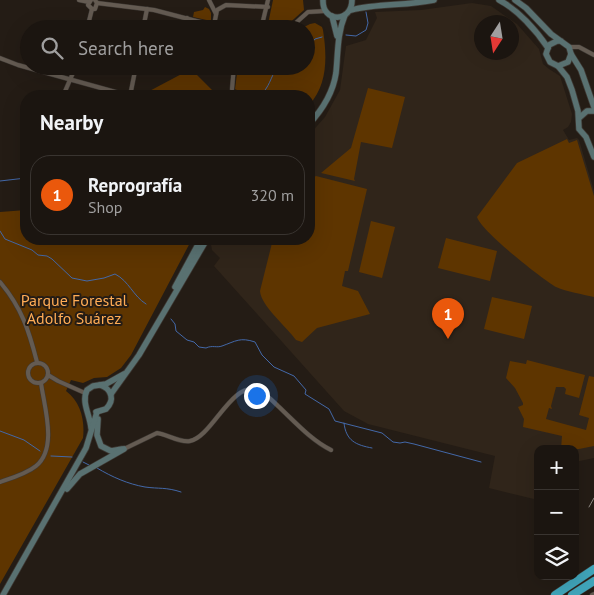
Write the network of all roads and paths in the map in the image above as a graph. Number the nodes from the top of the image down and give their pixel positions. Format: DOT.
graph roads {
  1 [pos="81,0"];
  2 [pos="268,0"];
  3 [pos="323,0"];
  4 [pos="352,0"];
  5 [pos="434,0"];
  6 [pos="499,0"];
  7 [pos="515,0"];
  8 [pos="210,2"];
  9 [pos="93,3"];
  10 [pos="268,7"];
  11 [pos="219,8"];
  12 [pos="148,9"];
  13 [pos="351,10"];
  14 [pos="325,11"];
  15 [pos="216,14"];
  16 [pos="332,16"];
  17 [pos="345,16"];
  18 [pos="187,18"];
  19 [pos="89,20"];
  20 [pos="146,20"];
  21 [pos="195,20"];
  22 [pos="215,20"];
  23 [pos="264,20"];
  24 [pos="299,20"];
  25 [pos="561,41"];
  26 [pos="569,47"];
  27 [pos="548,48"];
  28 [pos="338,49"];
  29 [pos="571,54"];
  30 [pos="594,55"];
  31 [pos="0,58"];
  32 [pos="20,66"];
  33 [pos="558,66"];
  34 [pos="53,75"];
  35 [pos="73,75"];
  36 [pos="134,75"];
  37 [pos="233,75"];
  38 [pos="71,80"];
  39 [pos="232,89"];
  40 [pos="66,90"];
  41 [pos="108,90"];
  42 [pos="131,90"];
  43 [pos="594,109"];
  44 [pos="315,117"];
  45 [pos="579,118"];
  46 [pos="582,133"];
  47 [pos="592,135"];
  48 [pos="594,158"];
  49 [pos="198,245"];
  50 [pos="203,245"];
  51 [pos="0,282"];
  52 [pos="164,312"];
  53 [pos="37,362"];
  54 [pos="127,371"];
  55 [pos="48,375"];
  56 [pos="41,383"];
  57 [pos="98,385"];
  58 [pos="86,393"];
  59 [pos="111,394"];
  60 [pos="86,405"];
  61 [pos="99,412"];
  62 [pos="91,436"];
  63 [pos="124,449"];
  64 [pos="331,450"];
  65 [pos="0,482"];
  66 [pos="55,504"];
  67 [pos="594,569"];
  68 [pos="594,573"];
  69 [pos="594,581"];
  70 [pos="594,587"];
  71 [pos="3,595"];
  72 [pos="556,595"];
  73 [pos="572,595"];
  74 [pos="579,595"];
  1 -- 9 [label="street"];
  2 -- 10 [label="street"];
  3 -- 14 [label="main road"];
  4 -- 13 [label="main road"];
  5 -- 13 [label="main road"];
  6 -- 27 [label="main road"];
  7 -- 25 [label="main road"];
  8 -- 11 [label="street"];
  8 -- 15 [label="street"];
  9 -- 12 [label="street"];
  9 -- 19 [label="street"];
  10 -- 11 [label="street"];
  10 -- 23 [label="street"];
  11 -- 15 [label="street"];
  12 -- 18 [label="street"];
  12 -- 20 [label="street"];
  13 -- 17 [label="main road"];
  14 -- 16 [label="main road"];
  14 -- 24 [label="street"];
  15 -- 22 [label="street"];
  16 -- 17 [label="main road"];
  16 -- 28 [label="main road"];
  17 -- 28 [label="main road"];
  18 -- 21 [label="street"];
  25 -- 26 [label="main road"];
  25 -- 27 [label="main road"];
  26 -- 29 [label="main road"];
  26 -- 30 [label="street"];
  27 -- 33 [label="main road"];
  28 -- 44 [label="main road"];
  29 -- 33 [label="main road"];
  29 -- 43 [label="main road"];
  31 -- 32 [label="street"];
  33 -- 45 [label="main road"];
  34 -- 38 [label="street"];
  35 -- 38 [label="street"];
  36 -- 42 [label="street"];
  37 -- 39 [label="street"];
  38 -- 40 [label="street"];
  38 -- 41 [label="street"];
  43 -- 45 [label="main road"];
  45 -- 46 [label="main road"];
  46 -- 47 [label="main road"];
  46 -- 48 [label="main road"];
  49 -- 52 [label="main road"];
  50 -- 52 [label="main road"];
  51 -- 53 [label="street"];
  52 -- 54 [label="main road"];
  53 -- 55 [label="street"];
  53 -- 56 [label="street"];
  54 -- 57 [label="main road"];
  54 -- 59 [label="main road"];
  55 -- 56 [label="street"];
  55 -- 58 [label="street"];
  56 -- 65 [label="street"];
  57 -- 58 [label="main road"];
  57 -- 59 [label="main road"];
  58 -- 60 [label="main road"];
  59 -- 61 [label="main road"];
  60 -- 61 [label="main road"];
  60 -- 62 [label="main road"];
  61 -- 62 [label="main road"];
  61 -- 63 [label="main road"];
  62 -- 66 [label="main road"];
  63 -- 64 [label="street"];
  63 -- 66 [label="main road"];
  66 -- 71 [label="main road"];
  67 -- 72 [label="highway"];
  68 -- 72 [label="highway"];
  69 -- 73 [label="highway"];
  70 -- 74 [label="highway"];
}
